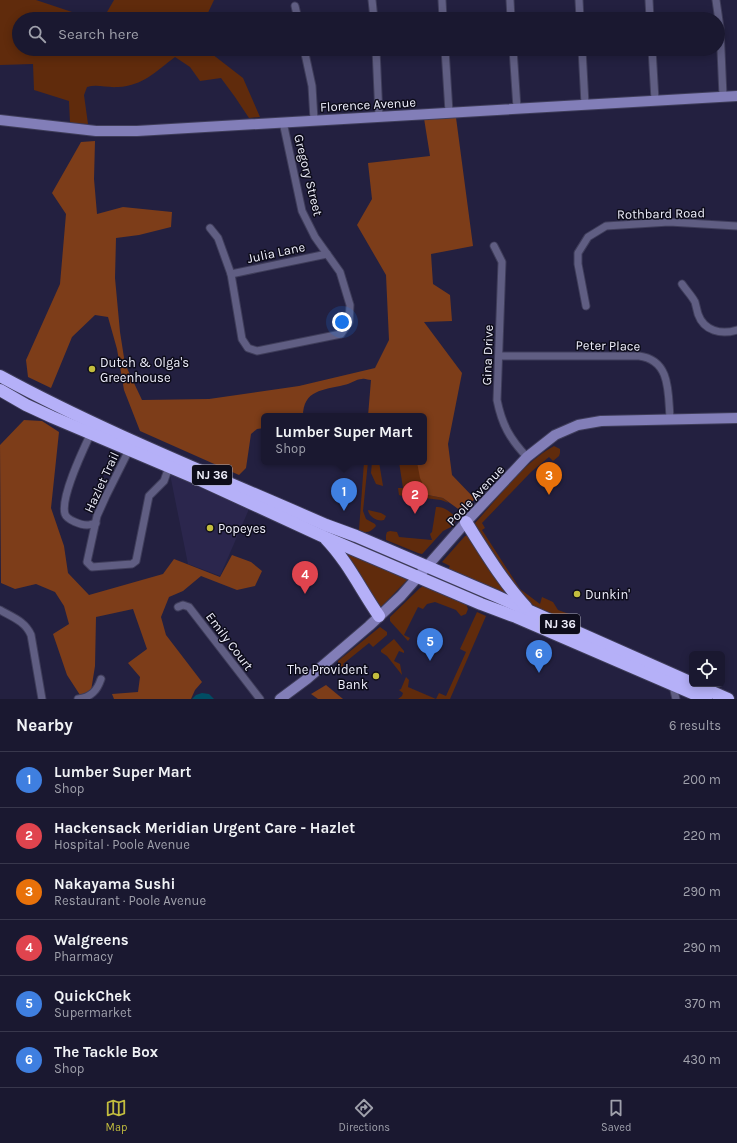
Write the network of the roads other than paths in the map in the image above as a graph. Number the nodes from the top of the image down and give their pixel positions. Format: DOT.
graph roads {
  1 [pos="372,0"];
  2 [pos="442,0"];
  3 [pos="510,0"];
  4 [pos="579,0"];
  5 [pos="649,0"];
  6 [pos="716,0"];
  7 [pos="295,6"];
  8 [pos="296,12"];
  9 [pos="373,12"];
  10 [pos="443,12"];
  11 [pos="511,12"];
  12 [pos="580,12"];
  13 [pos="650,12"];
  14 [pos="718,12"];
  15 [pos="306,56"];
  16 [pos="376,56"];
  17 [pos="445,56"];
  18 [pos="513,56"];
  19 [pos="582,56"];
  20 [pos="652,56"];
  21 [pos="721,56"];
  22 [pos="723,96"];
  23 [pos="737,96"];
  24 [pos="655,100"];
  25 [pos="584,104"];
  26 [pos="517,108"];
  27 [pos="449,112"];
  28 [pos="379,116"];
  29 [pos="0,120"];
  30 [pos="314,120"];
  31 [pos="283,122"];
  32 [pos="737,226"];
  33 [pos="210,228"];
  34 [pos="494,246"];
  35 [pos="327,254"];
  36 [pos="231,274"];
  37 [pos="682,284"];
  38 [pos="586,306"];
  39 [pos="737,330"];
  40 [pos="499,356"];
  41 [pos="0,376"];
  42 [pos="0,390"];
  43 [pos="670,418"];
  44 [pos="737,418"];
  45 [pos="91,433"];
  46 [pos="129,450"];
  47 [pos="527,457"];
  48 [pos="170,467"];
  49 [pos="466,522"];
  50 [pos="96,523"];
  51 [pos="322,536"];
  52 [pos="427,566"];
  53 [pos="417,577"];
  54 [pos="178,607"];
  55 [pos="0,610"];
  56 [pos="530,611"];
  57 [pos="380,616"];
  58 [pos="101,679"];
  59 [pos="673,686"];
  60 [pos="695,692"];
  61 [pos="42,699"];
  62 [pos="78,699"];
  63 [pos="260,699"];
  64 [pos="280,699"];
  65 [pos="676,699"];
  66 [pos="728,699"];
  1 -- 9 [label="street"];
  2 -- 10 [label="street"];
  3 -- 11 [label="street"];
  4 -- 12 [label="street"];
  5 -- 13 [label="street"];
  6 -- 14 [label="street"];
  7 -- 8 [label="street"];
  15 -- 30 [label="street"];
  16 -- 28 [label="street"];
  17 -- 27 [label="street"];
  18 -- 26 [label="street"];
  19 -- 25 [label="street"];
  20 -- 24 [label="street"];
  21 -- 22 [label="street"];
  22 -- 23 [label="street, Florence Avenue"];
  22 -- 24 [label="street, Florence Avenue"];
  24 -- 25 [label="street, Florence Avenue"];
  25 -- 26 [label="street, Florence Avenue"];
  26 -- 27 [label="street, Florence Avenue"];
  27 -- 28 [label="street, Florence Avenue"];
  28 -- 30 [label="street, Florence Avenue"];
  29 -- 31 [label="street, Florence Avenue"];
  30 -- 31 [label="street, Florence Avenue"];
  31 -- 35 [label="street, Gregory Street"];
  32 -- 38 [label="street, Rothbard Road"];
  33 -- 36 [label="street, Gregory Street"];
  34 -- 40 [label="street, Gina Drive"];
  35 -- 36 [label="street, Julia Lane"];
  35 -- 36 [label="street, Gregory Street"];
  37 -- 39 [label="street"];
  40 -- 43 [label="street, Peter Place"];
  40 -- 47 [label="street, Gina Drive"];
  41 -- 52 [label="highway, NJ 36"];
  42 -- 45 [label="highway, NJ 36"];
  43 -- 44 [label="street, Poole Avenue"];
  43 -- 47 [label="street, Poole Avenue"];
  45 -- 46 [label="highway, NJ 36"];
  45 -- 50 [label="street, Hazlet Trail"];
  46 -- 48 [label="highway, NJ 36"];
  46 -- 50 [label="street, Hazlet Trail"];
  47 -- 49 [label="street, Poole Avenue"];
  48 -- 50 [label="street, Hazlet Trail"];
  48 -- 51 [label="highway, NJ 36"];
  49 -- 52 [label="street, Poole Avenue"];
  49 -- 56 [label="highway"];
  51 -- 53 [label="highway, NJ 36"];
  51 -- 57 [label="highway"];
  52 -- 53 [label="street, Poole Avenue"];
  52 -- 56 [label="highway, NJ 36"];
  53 -- 57 [label="street, Poole Avenue"];
  53 -- 59 [label="highway, NJ 36"];
  54 -- 63 [label="street, Emily Court"];
  55 -- 61 [label="street"];
  56 -- 60 [label="highway, NJ 36"];
  57 -- 64 [label="street, Poole Avenue"];
  58 -- 62 [label="street"];
  59 -- 60 [label="highway, NJ 36"];
  59 -- 65 [label="street"];
  60 -- 66 [label="highway, NJ 36"];
}
